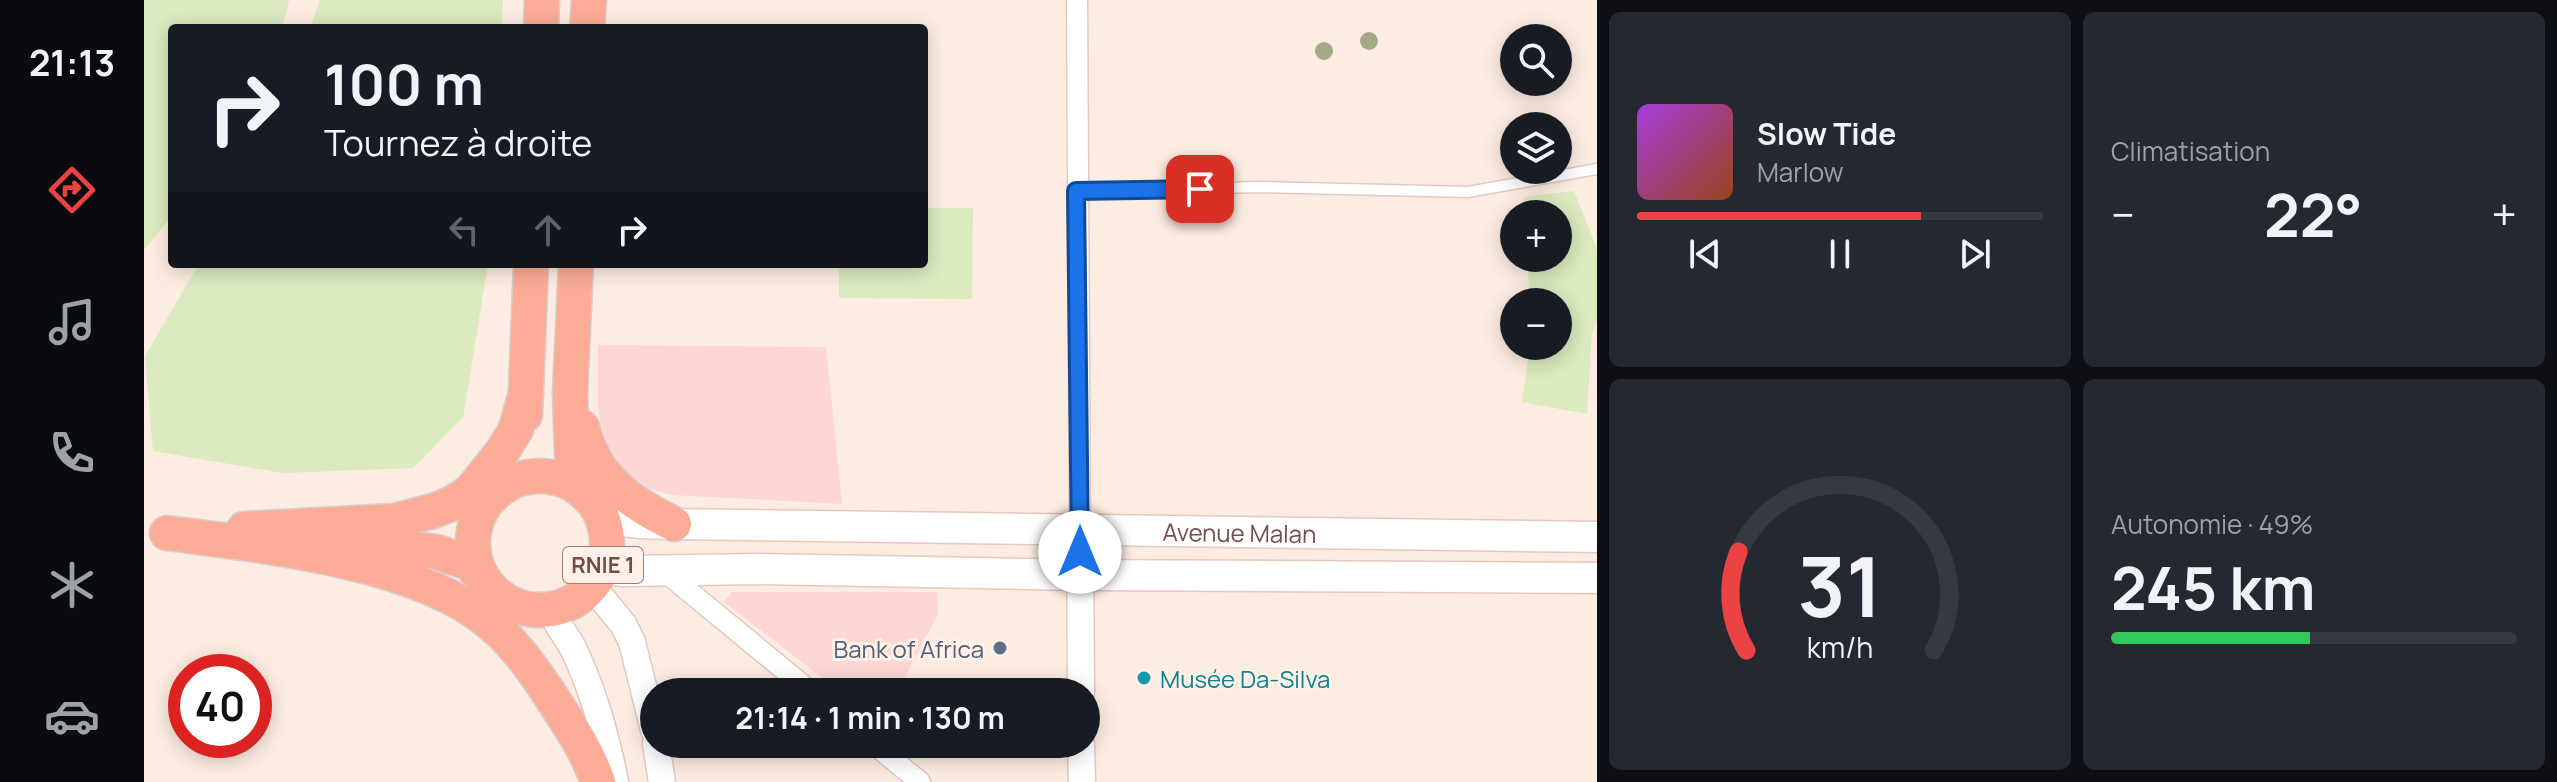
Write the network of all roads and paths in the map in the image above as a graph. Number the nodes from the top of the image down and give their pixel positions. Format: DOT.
graph roads {
  1 [pos="542,0"];
  2 [pos="589,0"];
  3 [pos="1077,0"];
  4 [pos="541,24"];
  5 [pos="587,24"];
  6 [pos="1597,169"];
  7 [pos="1076,191"];
  8 [pos="531,268"];
  9 [pos="576,268"];
  10 [pos="526,393"];
  11 [pos="570,393"];
  12 [pos="494,495"];
  13 [pos="595,506"];
  14 [pos="674,524"];
  15 [pos="903,528"];
  16 [pos="1080,528"];
  17 [pos="155,533"];
  18 [pos="1455,535"];
  19 [pos="322,537"];
  20 [pos="1597,537"];
  21 [pos="663,570"];
  22 [pos="902,571"];
  23 [pos="1080,575"];
  24 [pos="597,577"];
  25 [pos="1451,578"];
  26 [pos="1597,578"];
  27 [pos="486,583"];
  28 [pos="551,610"];
  29 [pos="641,678"];
  30 [pos="794,678"];
  31 [pos="1081,678"];
  32 [pos="658,758"];
  33 [pos="891,758"];
  34 [pos="1081,758"];
  35 [pos="598,782"];
  36 [pos="615,782"];
  37 [pos="662,782"];
  38 [pos="920,782"];
  39 [pos="1082,782"];
  1 -- 4 [label="highway"];
  2 -- 5 [label="highway"];
  3 -- 7 [label="street"];
  6 -- 7 [label="lane"];
  7 -- 16 [label="street"];
  8 -- 10 [label="highway, RNIE 1"];
  9 -- 11 [label="highway, RNIE 1"];
  10 -- 12 [label="highway, RNIE 1"];
  10 -- 17 [label="highway"];
  11 -- 13 [label="highway, RNIE 1"];
  11 -- 14 [label="highway"];
  12 -- 13 [label="highway, RNIE 1"];
  12 -- 19 [label="highway, RNIE 1"];
  12 -- 27 [label="highway, RNIE 1"];
  13 -- 14 [label="main road, Avenue Malan"];
  13 -- 24 [label="highway, RNIE 1"];
  14 -- 15 [label="main road, Avenue Malan"];
  15 -- 16 [label="main road, Avenue Malan"];
  15 -- 22 [label="main road"];
  16 -- 18 [label="main road, Avenue Malan"];
  16 -- 23 [label="street"];
  17 -- 19 [label="highway, RNIE 1"];
  17 -- 35 [label="highway"];
  18 -- 20 [label="main road, Avenue Malan"];
  18 -- 25 [label="main road"];
  19 -- 27 [label="highway, RNIE 1"];
  21 -- 22 [label="main road, Avenue Malan"];
  21 -- 24 [label="main road, Avenue Malan"];
  21 -- 30 [label="street"];
  22 -- 23 [label="main road, Avenue Malan"];
  23 -- 25 [label="main road, Avenue Malan"];
  23 -- 31 [label="street"];
  24 -- 28 [label="highway, RNIE 1"];
  24 -- 29 [label="street"];
  25 -- 26 [label="main road, Avenue Malan"];
  27 -- 28 [label="highway, RNIE 1"];
  28 -- 36 [label="street"];
  32 -- 37 [label="street"];
  33 -- 38 [label="street"];
  34 -- 39 [label="street"];
}
